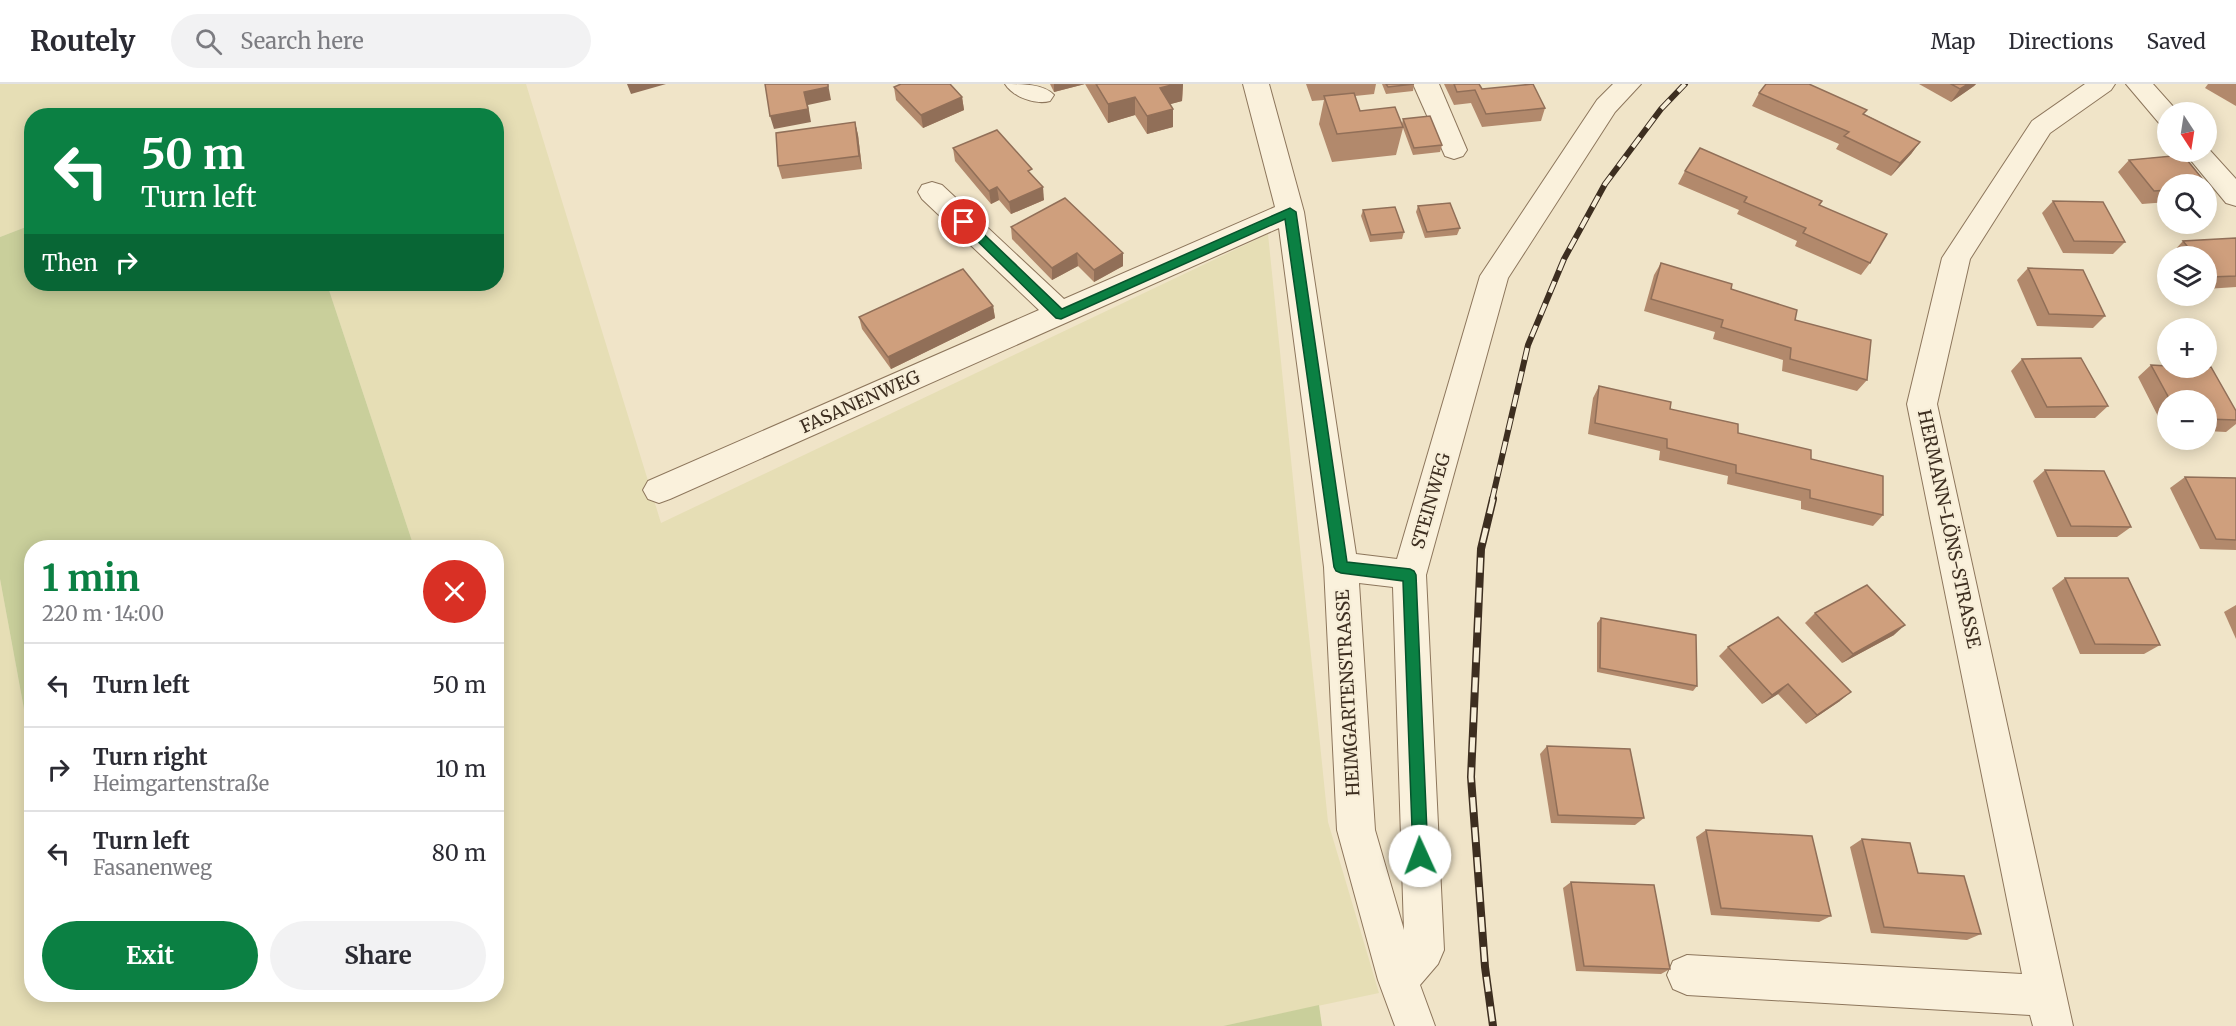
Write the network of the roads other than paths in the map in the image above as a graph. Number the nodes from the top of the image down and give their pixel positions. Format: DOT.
graph roads {
  1 [pos="1018,84"];
  2 [pos="1256,84"];
  3 [pos="1426,84"];
  4 [pos="1628,84"];
  5 [pos="2102,84"];
  6 [pos="2139,84"];
  7 [pos="1041,95"];
  8 [pos="2157,104"];
  9 [pos="1454,150"];
  10 [pos="2206,162"];
  11 [pos="932,192"];
  12 [pos="2236,196"];
  13 [pos="1290,212"];
  14 [pos="1061,314"];
  15 [pos="659,490"];
  16 [pos="1341,567"];
  17 [pos="1410,575"];
  18 [pos="1687,975"];
  19 [pos="1398,980"];
  20 [pos="2050,1011"];
  21 [pos="1415,1026"];
  1 -- 7 [label="street"];
  2 -- 13 [label="street, HEIMGARTENSTRASSE"];
  3 -- 9 [label="street"];
  4 -- 17 [label="street, STEINWEG"];
  5 -- 20 [label="street, HERMANN-LÖNS-STRASSE"];
  6 -- 8 [label="street"];
  10 -- 12 [label="street"];
  11 -- 14 [label="street"];
  13 -- 14 [label="street, FASANENWEG"];
  13 -- 16 [label="street, HEIMGARTENSTRASSE"];
  14 -- 15 [label="street, FASANENWEG"];
  16 -- 17 [label="street"];
  16 -- 19 [label="street, HEIMGARTENSTRASSE"];
  17 -- 19 [label="street, STEINWEG"];
  18 -- 20 [label="street"];
  19 -- 21 [label="street"];
}
